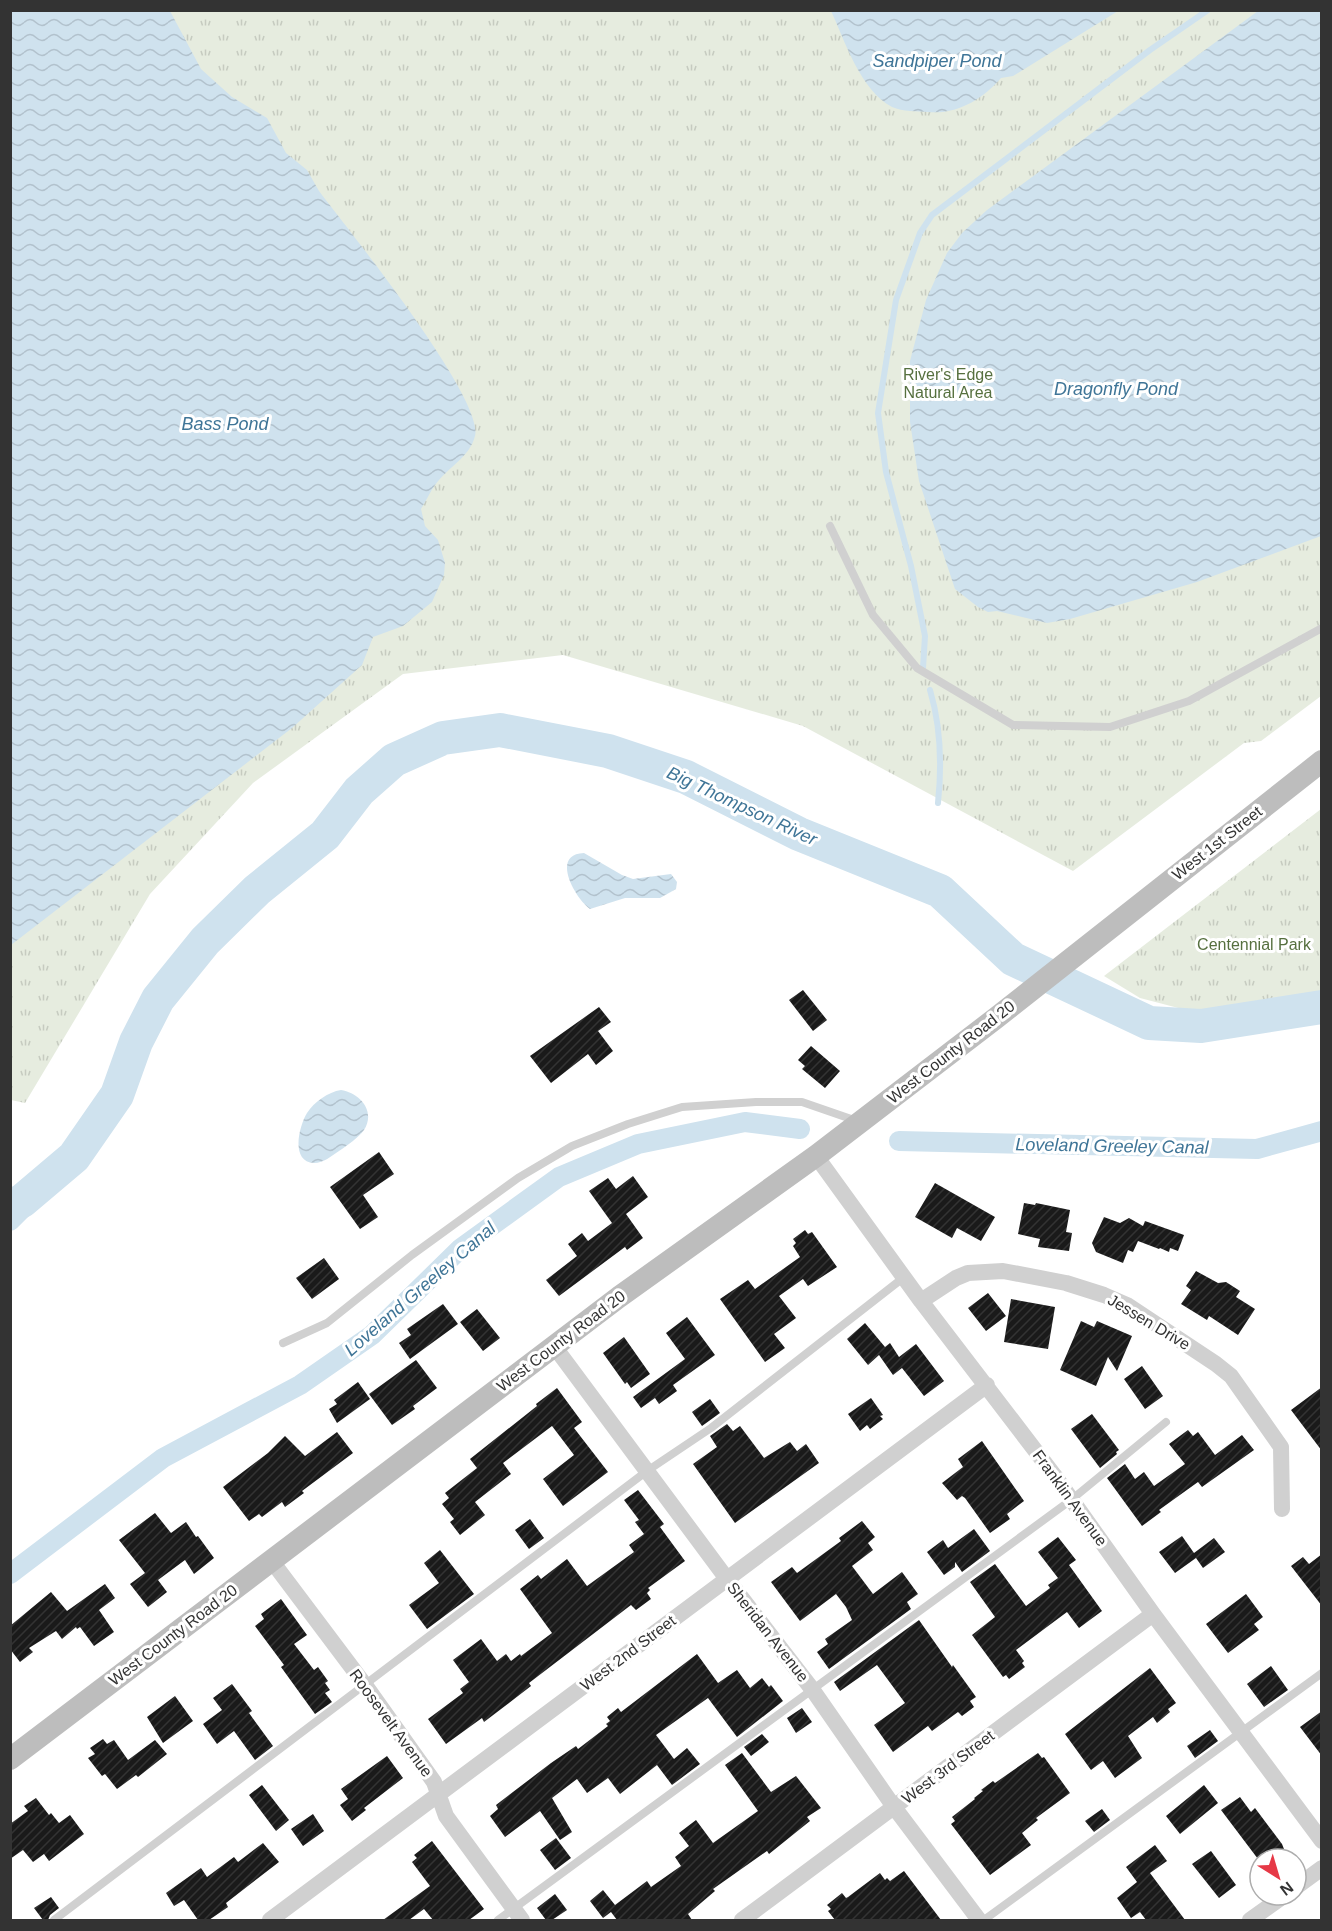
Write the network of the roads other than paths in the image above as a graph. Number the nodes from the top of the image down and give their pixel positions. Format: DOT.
graph roads {
  1 [pos="830,526"];
  2 [pos="1322,628"];
  3 [pos="1322,761"];
  4 [pos="1112,926"];
  5 [pos="861,1122"];
  6 [pos="816,1156"];
  7 [pos="903,1278"];
  8 [pos="921,1302"];
  9 [pos="283,1343"];
  10 [pos="554,1346"];
  11 [pos="987,1385"];
  12 [pos="1166,1422"];
  13 [pos="647,1471"];
  14 [pos="1071,1500"];
  15 [pos="1282,1509"];
  16 [pos="271,1560"];
  17 [pos="727,1579"];
  18 [pos="1153,1614"];
  19 [pos="1322,1673"];
  20 [pos="365,1685"];
  21 [pos="812,1689"];
  22 [pos="1241,1732"];
  23 [pos="10,1759"];
  24 [pos="439,1794"];
  25 [pos="894,1807"];
  26 [pos="1322,1841"];
  27 [pos="1322,1868"];
  28 [pos="1308,1878"];
  29 [pos="1268,1907"];
  30 [pos="518,1915"];
  31 [pos="54,1920"];
  32 [pos="270,1920"];
  33 [pos="498,1920"];
  34 [pos="742,1920"];
  35 [pos="979,1920"];
  36 [pos="984,1920"];
  37 [pos="1250,1920"];
  1 -- 2 [label="lane"];
  3 -- 4 [label="main road, West 1st Street"];
  4 -- 5 [label="main road, West County Road 20"];
  5 -- 6 [label="main road, West County Road 20"];
  5 -- 9 [label="lane"];
  6 -- 7 [label="street, Franklin Avenue"];
  6 -- 10 [label="main road, West County Road 20"];
  7 -- 8 [label="street, Franklin Avenue"];
  7 -- 13 [label="lane"];
  8 -- 11 [label="street, Franklin Avenue"];
  8 -- 15 [label="street, Jessen Drive"];
  10 -- 13 [label="street, Sheridan Avenue"];
  10 -- 16 [label="main road, West County Road 20"];
  11 -- 14 [label="street, Franklin Avenue"];
  11 -- 17 [label="street, West 2nd Street"];
  12 -- 14 [label="lane"];
  13 -- 17 [label="street, Sheridan Avenue"];
  13 -- 20 [label="lane"];
  14 -- 18 [label="street, Franklin Avenue"];
  14 -- 21 [label="lane"];
  16 -- 20 [label="street, Roosevelt Avenue"];
  16 -- 23 [label="main road, West County Road 20"];
  17 -- 21 [label="street, Sheridan Avenue"];
  17 -- 24 [label="street, West 2nd Street"];
  18 -- 22 [label="street, Franklin Avenue"];
  18 -- 25 [label="street, West 3rd Street"];
  19 -- 22 [label="lane"];
  20 -- 24 [label="street, Roosevelt Avenue"];
  20 -- 31 [label="lane"];
  21 -- 25 [label="street, Sheridan Avenue"];
  21 -- 30 [label="lane"];
  22 -- 26 [label="street, Franklin Avenue"];
  22 -- 36 [label="lane"];
  24 -- 30 [label="street, Roosevelt Avenue"];
  24 -- 32 [label="street, West 2nd Street"];
  25 -- 34 [label="street, West 3rd Street"];
  25 -- 35 [label="street, Sheridan Avenue"];
  27 -- 28 [label="street"];
  29 -- 37 [label="street"];
  30 -- 33 [label="lane"];
}
